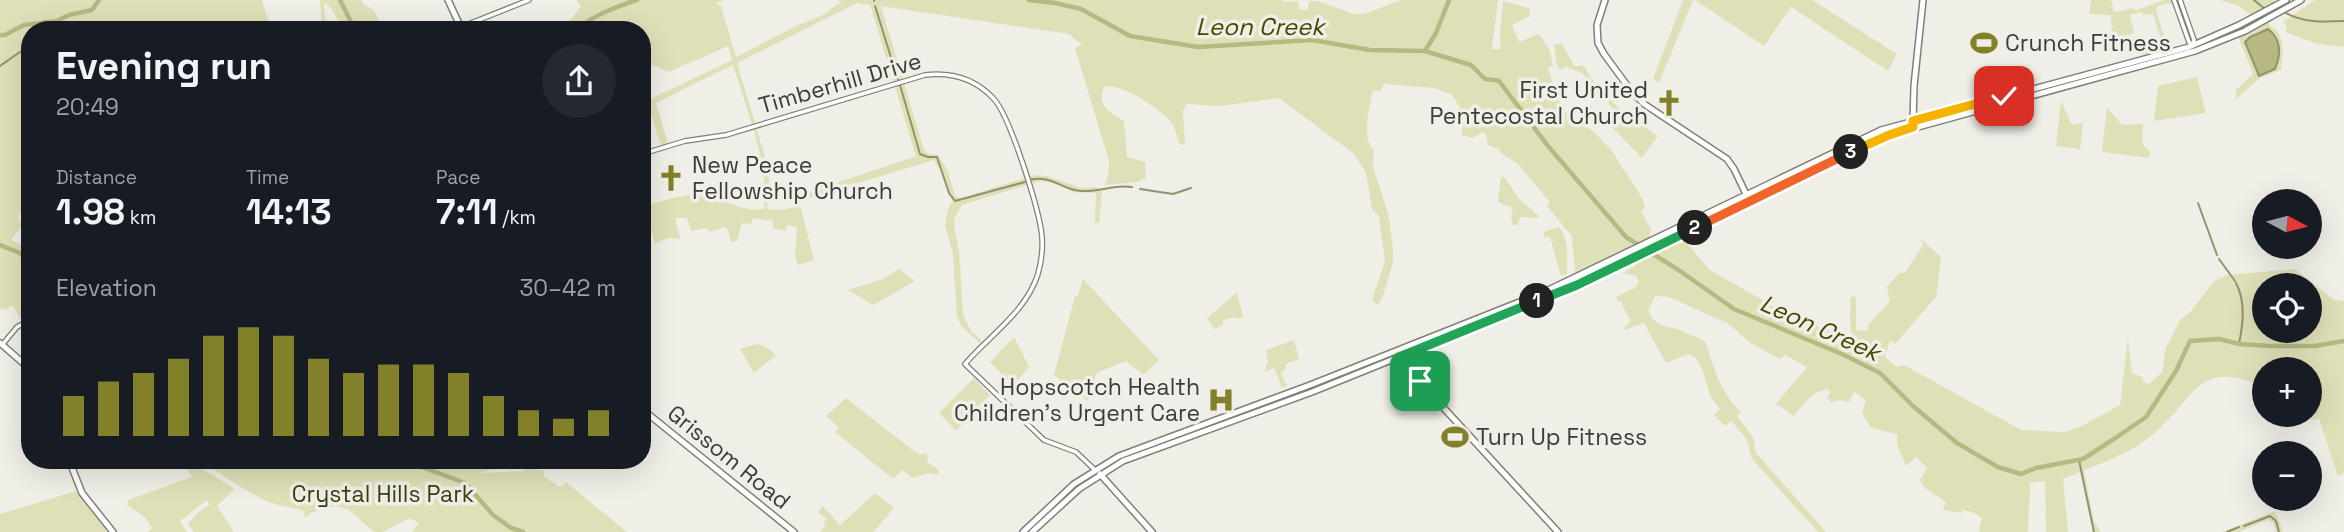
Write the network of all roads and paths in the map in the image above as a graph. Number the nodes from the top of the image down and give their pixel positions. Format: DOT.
graph roads {
  1 [pos="448,0"];
  2 [pos="529,0"];
  3 [pos="1605,0"];
  4 [pos="1923,0"];
  5 [pos="2177,0"];
  6 [pos="2286,0"];
  7 [pos="2300,0"];
  8 [pos="458,21"];
  9 [pos="478,21"];
  10 [pos="2193,46"];
  11 [pos="1914,107"];
  12 [pos="1939,113"];
  13 [pos="1915,122"];
  14 [pos="651,151"];
  15 [pos="1746,194"];
  16 [pos="1750,201"];
  17 [pos="1521,304"];
  18 [pos="21,325"];
  19 [pos="1,344"];
  20 [pos="1403,352"];
  21 [pos="21,361"];
  22 [pos="651,416"];
  23 [pos="73,469"];
  24 [pos="1097,472"];
  25 [pos="113,532"];
  26 [pos="794,532"];
  27 [pos="1023,532"];
  28 [pos="1032,532"];
  29 [pos="1152,532"];
  30 [pos="1558,532"];
  1 -- 8 [label="main road"];
  2 -- 9 [label="street"];
  3 -- 15 [label="main road"];
  4 -- 11 [label="main road"];
  5 -- 10 [label="street"];
  6 -- 10 [label="main road"];
  7 -- 13 [label="main road"];
  10 -- 12 [label="main road"];
  11 -- 12 [label="main road"];
  11 -- 13 [label="main road"];
  12 -- 13 [label="main road"];
  13 -- 15 [label="main road"];
  13 -- 16 [label="main road"];
  14 -- 24 [label="street, Timberhill Drive"];
  15 -- 16 [label="main road"];
  15 -- 17 [label="main road"];
  16 -- 17 [label="main road"];
  17 -- 20 [label="main road"];
  18 -- 19 [label="street"];
  19 -- 21 [label="main road"];
  20 -- 24 [label="main road"];
  20 -- 30 [label="main road"];
  22 -- 26 [label="main road, Grissom Road"];
  23 -- 25 [label="main road"];
  24 -- 27 [label="main road"];
  24 -- 28 [label="main road"];
  24 -- 29 [label="main road"];
}
